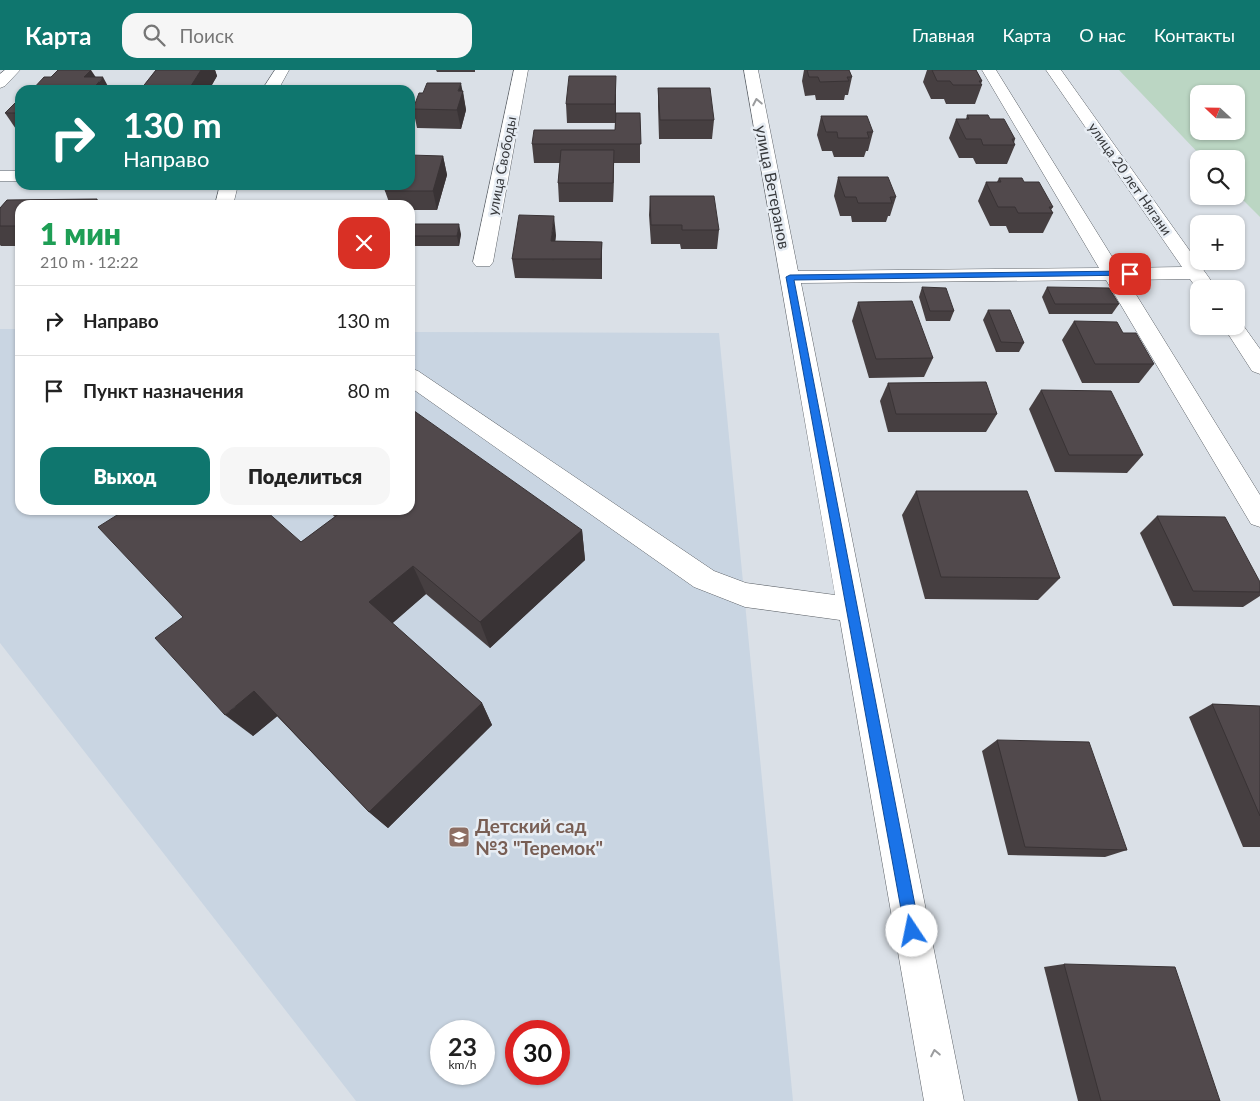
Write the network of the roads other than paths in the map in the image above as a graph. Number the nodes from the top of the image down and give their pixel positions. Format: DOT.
graph roads {
  1 [pos="13,70"];
  2 [pos="282,70"];
  3 [pos="521,70"];
  4 [pos="751,70"];
  5 [pos="989,70"];
  6 [pos="1053,70"];
  7 [pos="0,82"];
  8 [pos="273,85"];
  9 [pos="0,176"];
  10 [pos="15,176"];
  11 [pos="483,262"];
  12 [pos="1114,274"];
  13 [pos="790,277"];
  14 [pos="1190,280"];
  15 [pos="1201,280"];
  16 [pos="1239,335"];
  17 [pos="1260,366"];
  18 [pos="415,379"];
  19 [pos="1260,517"];
  20 [pos="852,609"];
  21 [pos="944,1101"];
  1 -- 7 [label="street"];
  2 -- 8 [label="street"];
  3 -- 11 [label="street, улица Свободы"];
  13 -- 4 [label="street, улица Ветеранов, one-way"];
  5 -- 12 [label="street"];
  6 -- 15 [label="street, улица 20 лет Нягани"];
  9 -- 10 [label="street"];
  12 -- 13 [label="street"];
  12 -- 14 [label="street"];
  12 -- 19 [label="street"];
  13 -- 20 [label="street, улица Ветеранов"];
  16 -- 17 [label="street"];
  18 -- 20 [label="street"];
  21 -- 20 [label="street, улица Ветеранов, one-way"];
}
